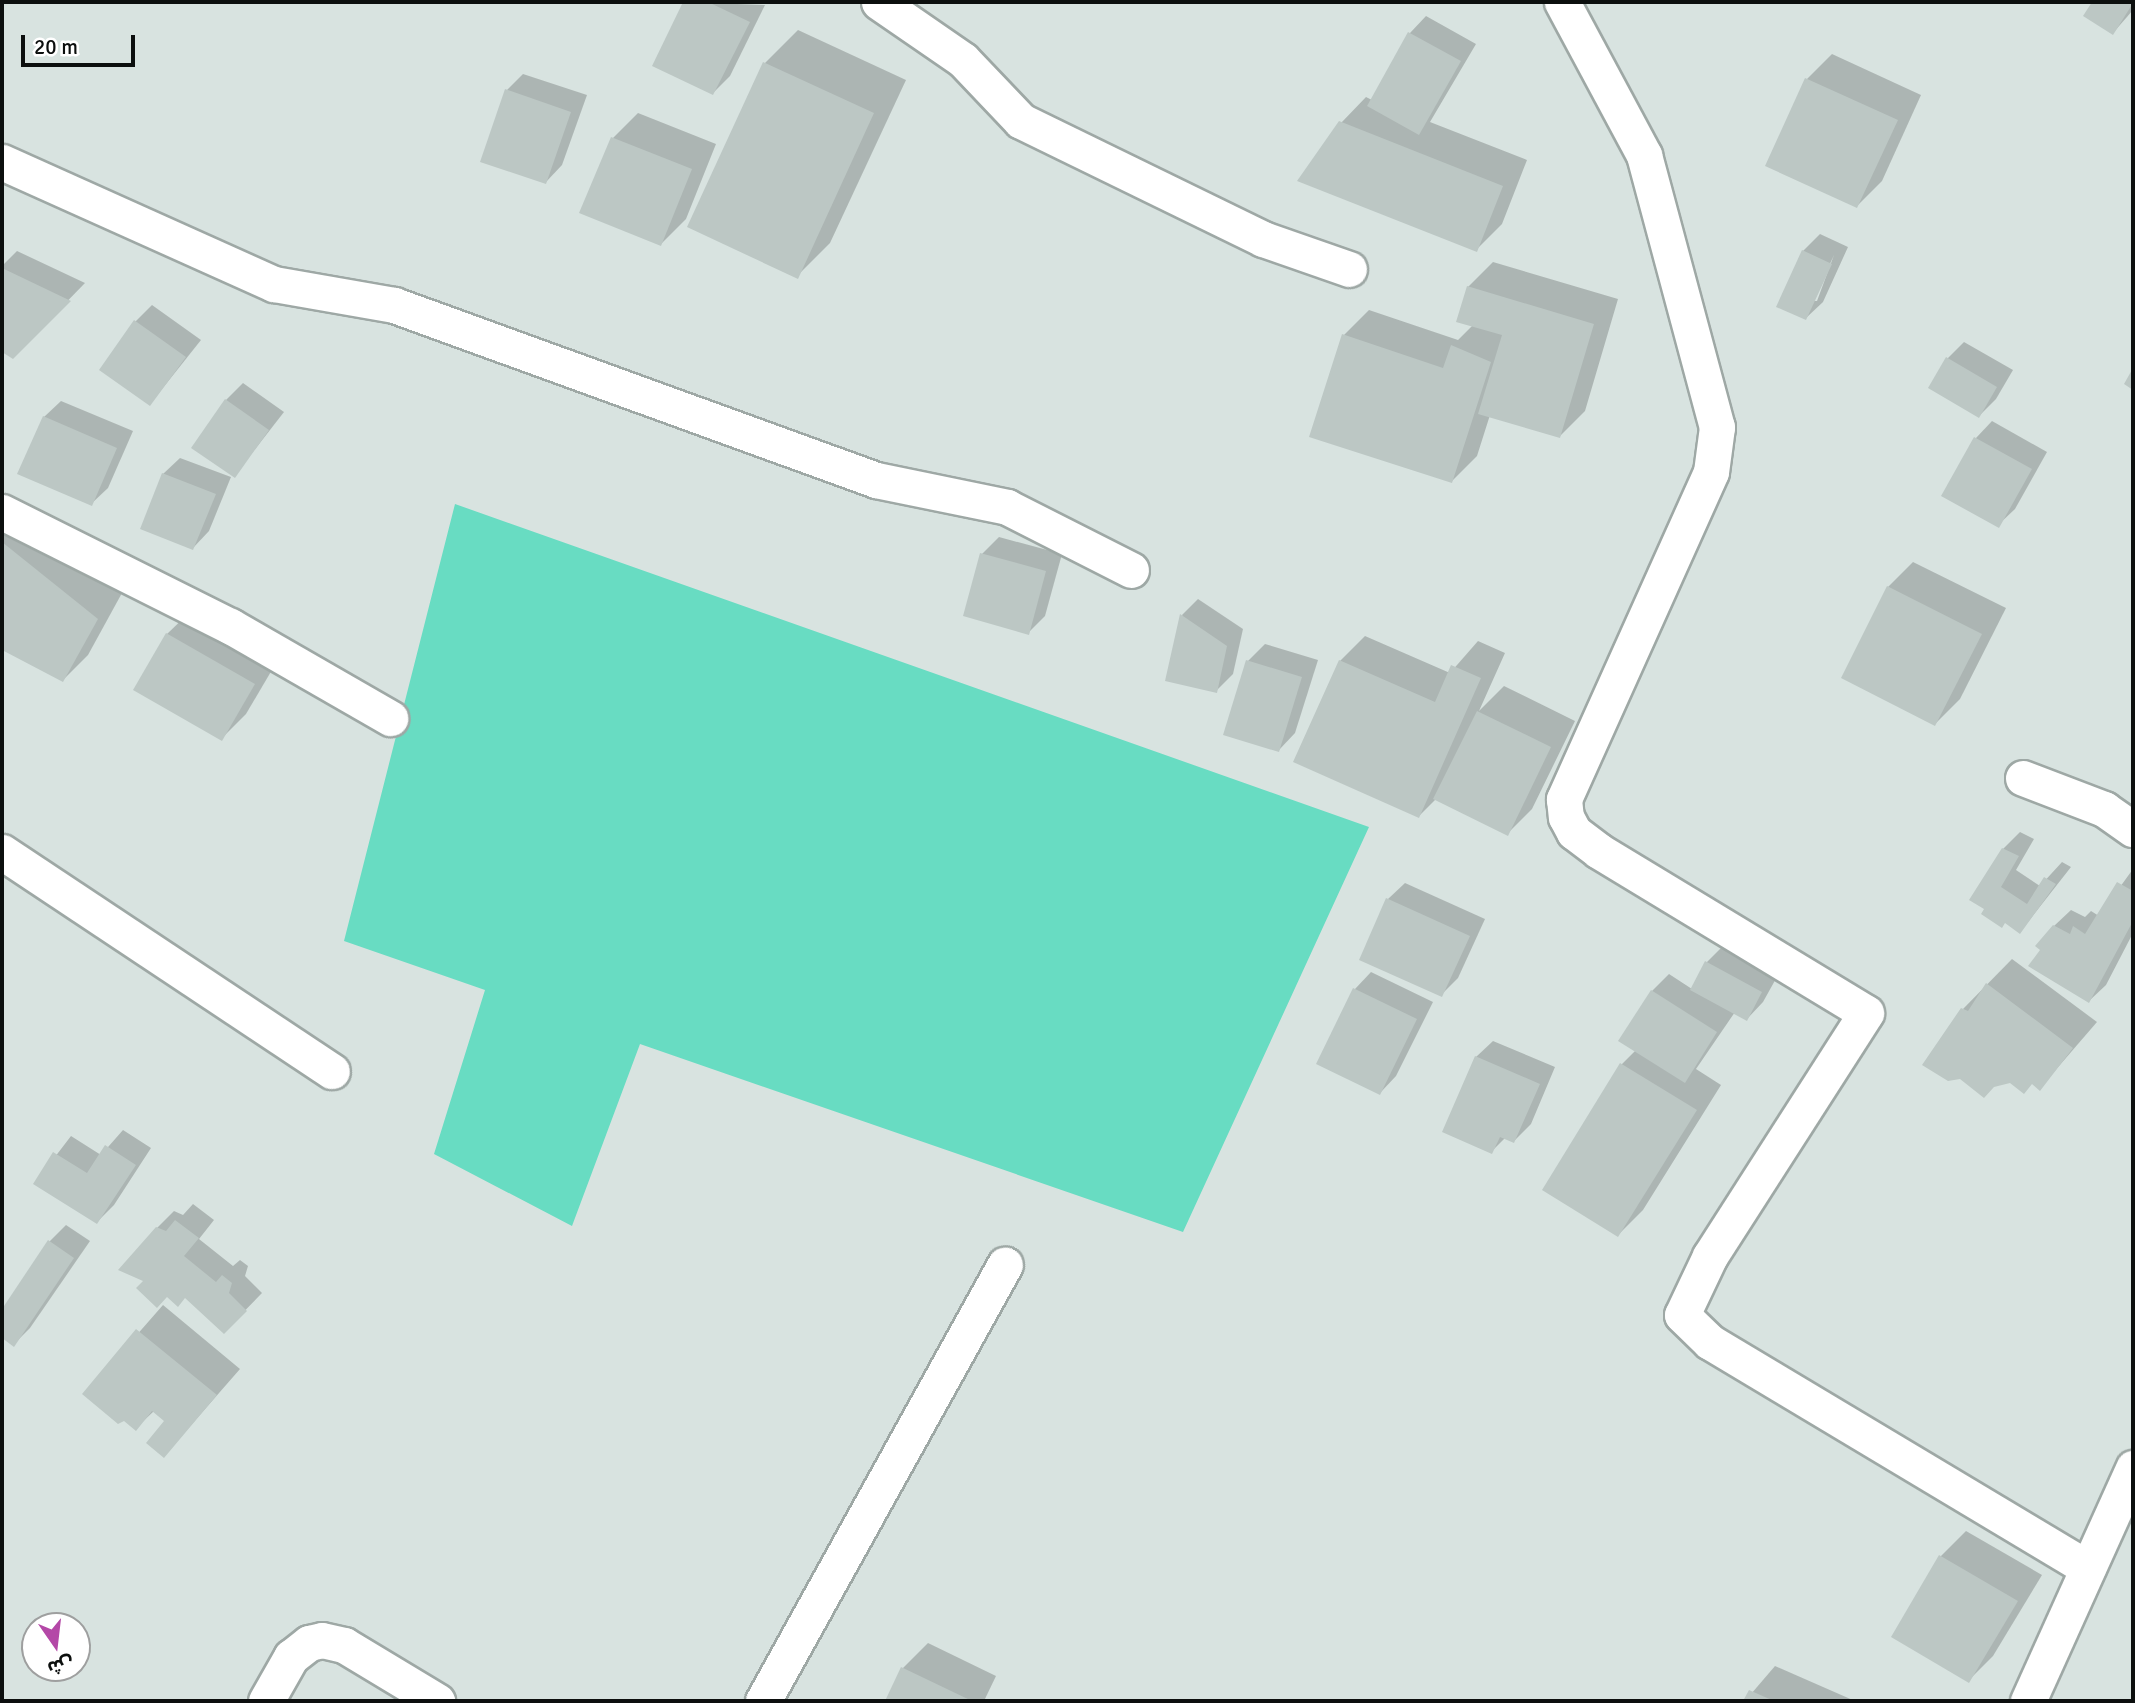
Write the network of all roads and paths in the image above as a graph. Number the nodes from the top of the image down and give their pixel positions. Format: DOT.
graph roads {
  1 [pos="878,2"];
  2 [pos="1562,2"];
  3 [pos="2,162"];
  4 [pos="1349,269"];
  5 [pos="2,512"];
  6 [pos="1131,570"];
  7 [pos="390,718"];
  8 [pos="2022,778"];
  9 [pos="2133,829"];
  10 [pos="2,852"];
  11 [pos="332,1070"];
  12 [pos="1005,1265"];
  13 [pos="2133,1468"];
  14 [pos="2088,1568"];
  15 [pos="266,1701"];
  16 [pos="437,1701"];
  17 [pos="764,1701"];
  18 [pos="2028,1701"];
  1 -- 4 [label="street"];
  2 -- 14 [label="street"];
  3 -- 6 [label="street"];
  5 -- 7 [label="street"];
  8 -- 9 [label="street"];
  10 -- 11 [label="street"];
  12 -- 17 [label="street"];
  13 -- 14 [label="street"];
  14 -- 18 [label="street"];
  15 -- 16 [label="street"];
}
